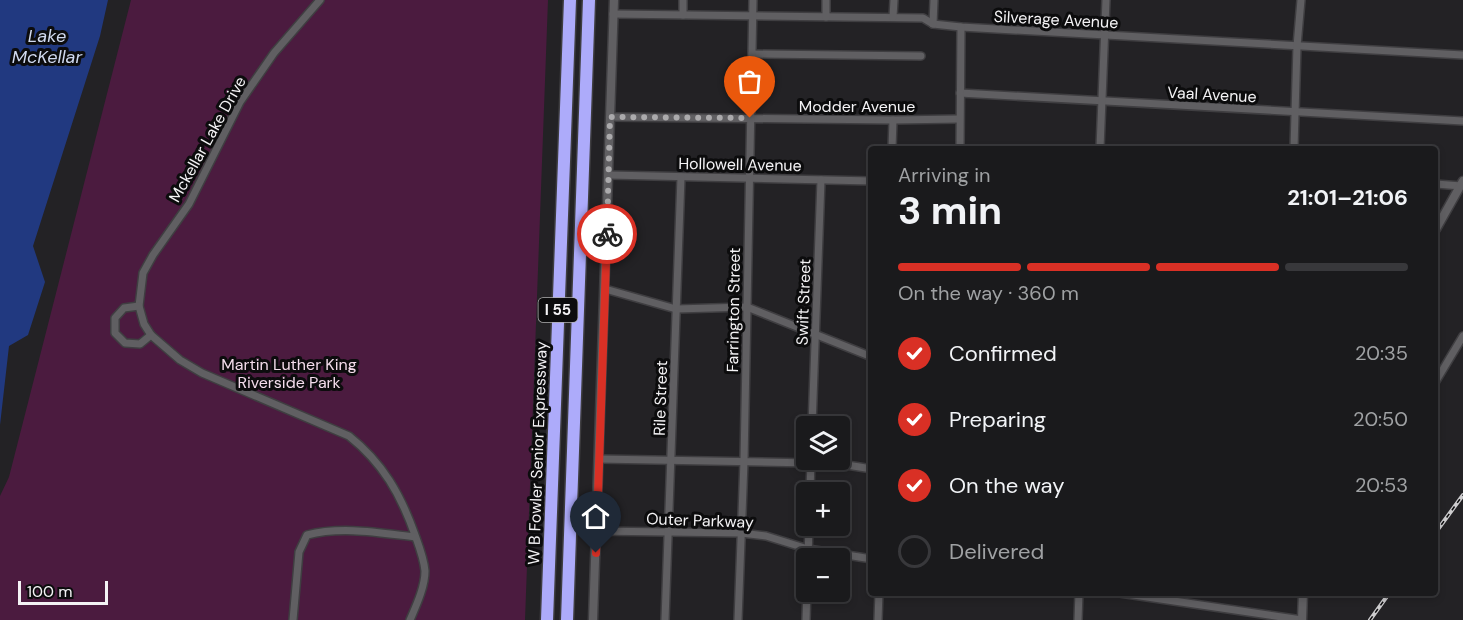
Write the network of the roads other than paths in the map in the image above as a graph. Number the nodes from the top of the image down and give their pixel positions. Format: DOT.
graph roads {
  1 [pos="320,0"];
  2 [pos="570,0"];
  3 [pos="590,0"];
  4 [pos="614,0"];
  5 [pos="683,0"];
  6 [pos="753,0"];
  7 [pos="826,0"];
  8 [pos="894,0"];
  9 [pos="934,0"];
  10 [pos="1106,0"];
  11 [pos="1301,0"];
  12 [pos="613,14"];
  13 [pos="683,15"];
  14 [pos="753,15"];
  15 [pos="826,17"];
  16 [pos="893,17"];
  17 [pos="933,24"];
  18 [pos="961,27"];
  19 [pos="1103,35"];
  20 [pos="1297,46"];
  21 [pos="752,54"];
  22 [pos="1463,55"];
  23 [pos="921,56"];
  24 [pos="960,93"];
  25 [pos="1101,101"];
  26 [pos="1295,112"];
  27 [pos="610,117"];
  28 [pos="750,118"];
  29 [pos="959,119"];
  30 [pos="893,120"];
  31 [pos="1463,121"];
  32 [pos="892,146"];
  33 [pos="960,146"];
  34 [pos="1100,146"];
  35 [pos="1294,146"];
  36 [pos="609,175"];
  37 [pos="681,177"];
  38 [pos="750,178"];
  39 [pos="821,180"];
  40 [pos="868,181"];
  41 [pos="1462,183"];
  42 [pos="1438,184"];
  43 [pos="1438,225"];
  44 [pos="605,289"];
  45 [pos="139,306"];
  46 [pos="747,307"];
  47 [pos="676,309"];
  48 [pos="815,334"];
  49 [pos="151,335"];
  50 [pos="1463,336"];
  51 [pos="868,355"];
  52 [pos="1438,378"];
  53 [pos="812,416"];
  54 [pos="599,459"];
  55 [pos="671,460"];
  56 [pos="744,461"];
  57 [pos="796,461"];
  58 [pos="850,465"];
  59 [pos="868,468"];
  60 [pos="596,531"];
  61 [pos="669,532"];
  62 [pos="741,533"];
  63 [pos="416,537"];
  64 [pos="805,548"];
  65 [pos="850,556"];
  66 [pos="868,558"];
  67 [pos="879,596"];
  68 [pos="1079,596"];
  69 [pos="1140,596"];
  70 [pos="1303,596"];
  71 [pos="807,602"];
  72 [pos="293,620"];
  73 [pos="410,620"];
  74 [pos="547,620"];
  75 [pos="567,620"];
  76 [pos="593,620"];
  77 [pos="665,620"];
  78 [pos="738,620"];
  79 [pos="806,620"];
  80 [pos="878,620"];
  81 [pos="1077,620"];
  82 [pos="1302,620"];
  1 -- 45 [label="street, Mckellar Lake Drive"];
  2 -- 74 [label="highway, W B Fowler Senior Expressway / I 55"];
  3 -- 75 [label="highway, I 55"];
  4 -- 12 [label="street"];
  5 -- 13 [label="street"];
  6 -- 14 [label="street, Farrington Street"];
  7 -- 15 [label="street"];
  8 -- 16 [label="street"];
  9 -- 17 [label="street"];
  10 -- 19 [label="street"];
  11 -- 20 [label="street"];
  12 -- 13 [label="street, Silverage Avenue"];
  12 -- 27 [label="street"];
  13 -- 14 [label="street, Silverage Avenue"];
  14 -- 15 [label="street, Silverage Avenue"];
  14 -- 21 [label="street, Farrington Street"];
  15 -- 16 [label="street, Silverage Avenue"];
  16 -- 17 [label="street, Silverage Avenue"];
  17 -- 18 [label="street, Silverage Avenue"];
  18 -- 19 [label="street, Silverage Avenue"];
  18 -- 24 [label="street"];
  19 -- 20 [label="street, Silverage Avenue"];
  19 -- 25 [label="street"];
  20 -- 22 [label="street, Silverage Avenue"];
  20 -- 26 [label="street"];
  21 -- 23 [label="street"];
  21 -- 28 [label="street, Farrington Street"];
  24 -- 25 [label="street, Vaal Avenue"];
  24 -- 29 [label="street"];
  25 -- 26 [label="street, Vaal Avenue"];
  25 -- 34 [label="street"];
  26 -- 31 [label="street, Vaal Avenue"];
  26 -- 35 [label="street"];
  27 -- 28 [label="street, Modder Avenue"];
  27 -- 36 [label="street"];
  28 -- 30 [label="street, Modder Avenue"];
  28 -- 38 [label="street, Farrington Street"];
  29 -- 30 [label="street, Modder Avenue"];
  29 -- 33 [label="street"];
  30 -- 32 [label="street"];
  36 -- 37 [label="street, Hollowell Avenue"];
  36 -- 44 [label="street"];
  37 -- 38 [label="street, Hollowell Avenue"];
  37 -- 47 [label="street, Rile Street"];
  38 -- 39 [label="street, Hollowell Avenue"];
  38 -- 46 [label="street, Farrington Street"];
  39 -- 40 [label="street, Hollowell Avenue"];
  39 -- 48 [label="street, Swift Street"];
  41 -- 42 [label="street"];
  41 -- 43 [label="street"];
  44 -- 47 [label="street"];
  44 -- 54 [label="street"];
  45 -- 49 [label="street, Mckellar Lake Drive"];
  45 -- 49 [label="street"];
  46 -- 47 [label="street"];
  46 -- 48 [label="street"];
  46 -- 56 [label="street, Farrington Street"];
  47 -- 55 [label="street, Rile Street"];
  48 -- 51 [label="street"];
  48 -- 53 [label="street, Swift Street"];
  49 -- 63 [label="street, Mckellar Lake Drive"];
  50 -- 52 [label="street"];
  54 -- 55 [label="street"];
  54 -- 60 [label="street"];
  55 -- 56 [label="street"];
  55 -- 61 [label="street, Rile Street"];
  56 -- 57 [label="street"];
  56 -- 62 [label="street, Farrington Street"];
  58 -- 59 [label="street"];
  60 -- 61 [label="street, Outer Parkway"];
  60 -- 76 [label="street"];
  61 -- 62 [label="street, Outer Parkway"];
  61 -- 77 [label="street, Rile Street"];
  62 -- 64 [label="street, Outer Parkway"];
  62 -- 78 [label="street, Farrington Street"];
  63 -- 72 [label="street"];
  63 -- 73 [label="street, Mckellar Lake Drive"];
  65 -- 66 [label="street, Outer Parkway"];
  67 -- 80 [label="street"];
  68 -- 81 [label="street"];
  69 -- 82 [label="street"];
  70 -- 82 [label="street"];
  71 -- 79 [label="street"];
}
